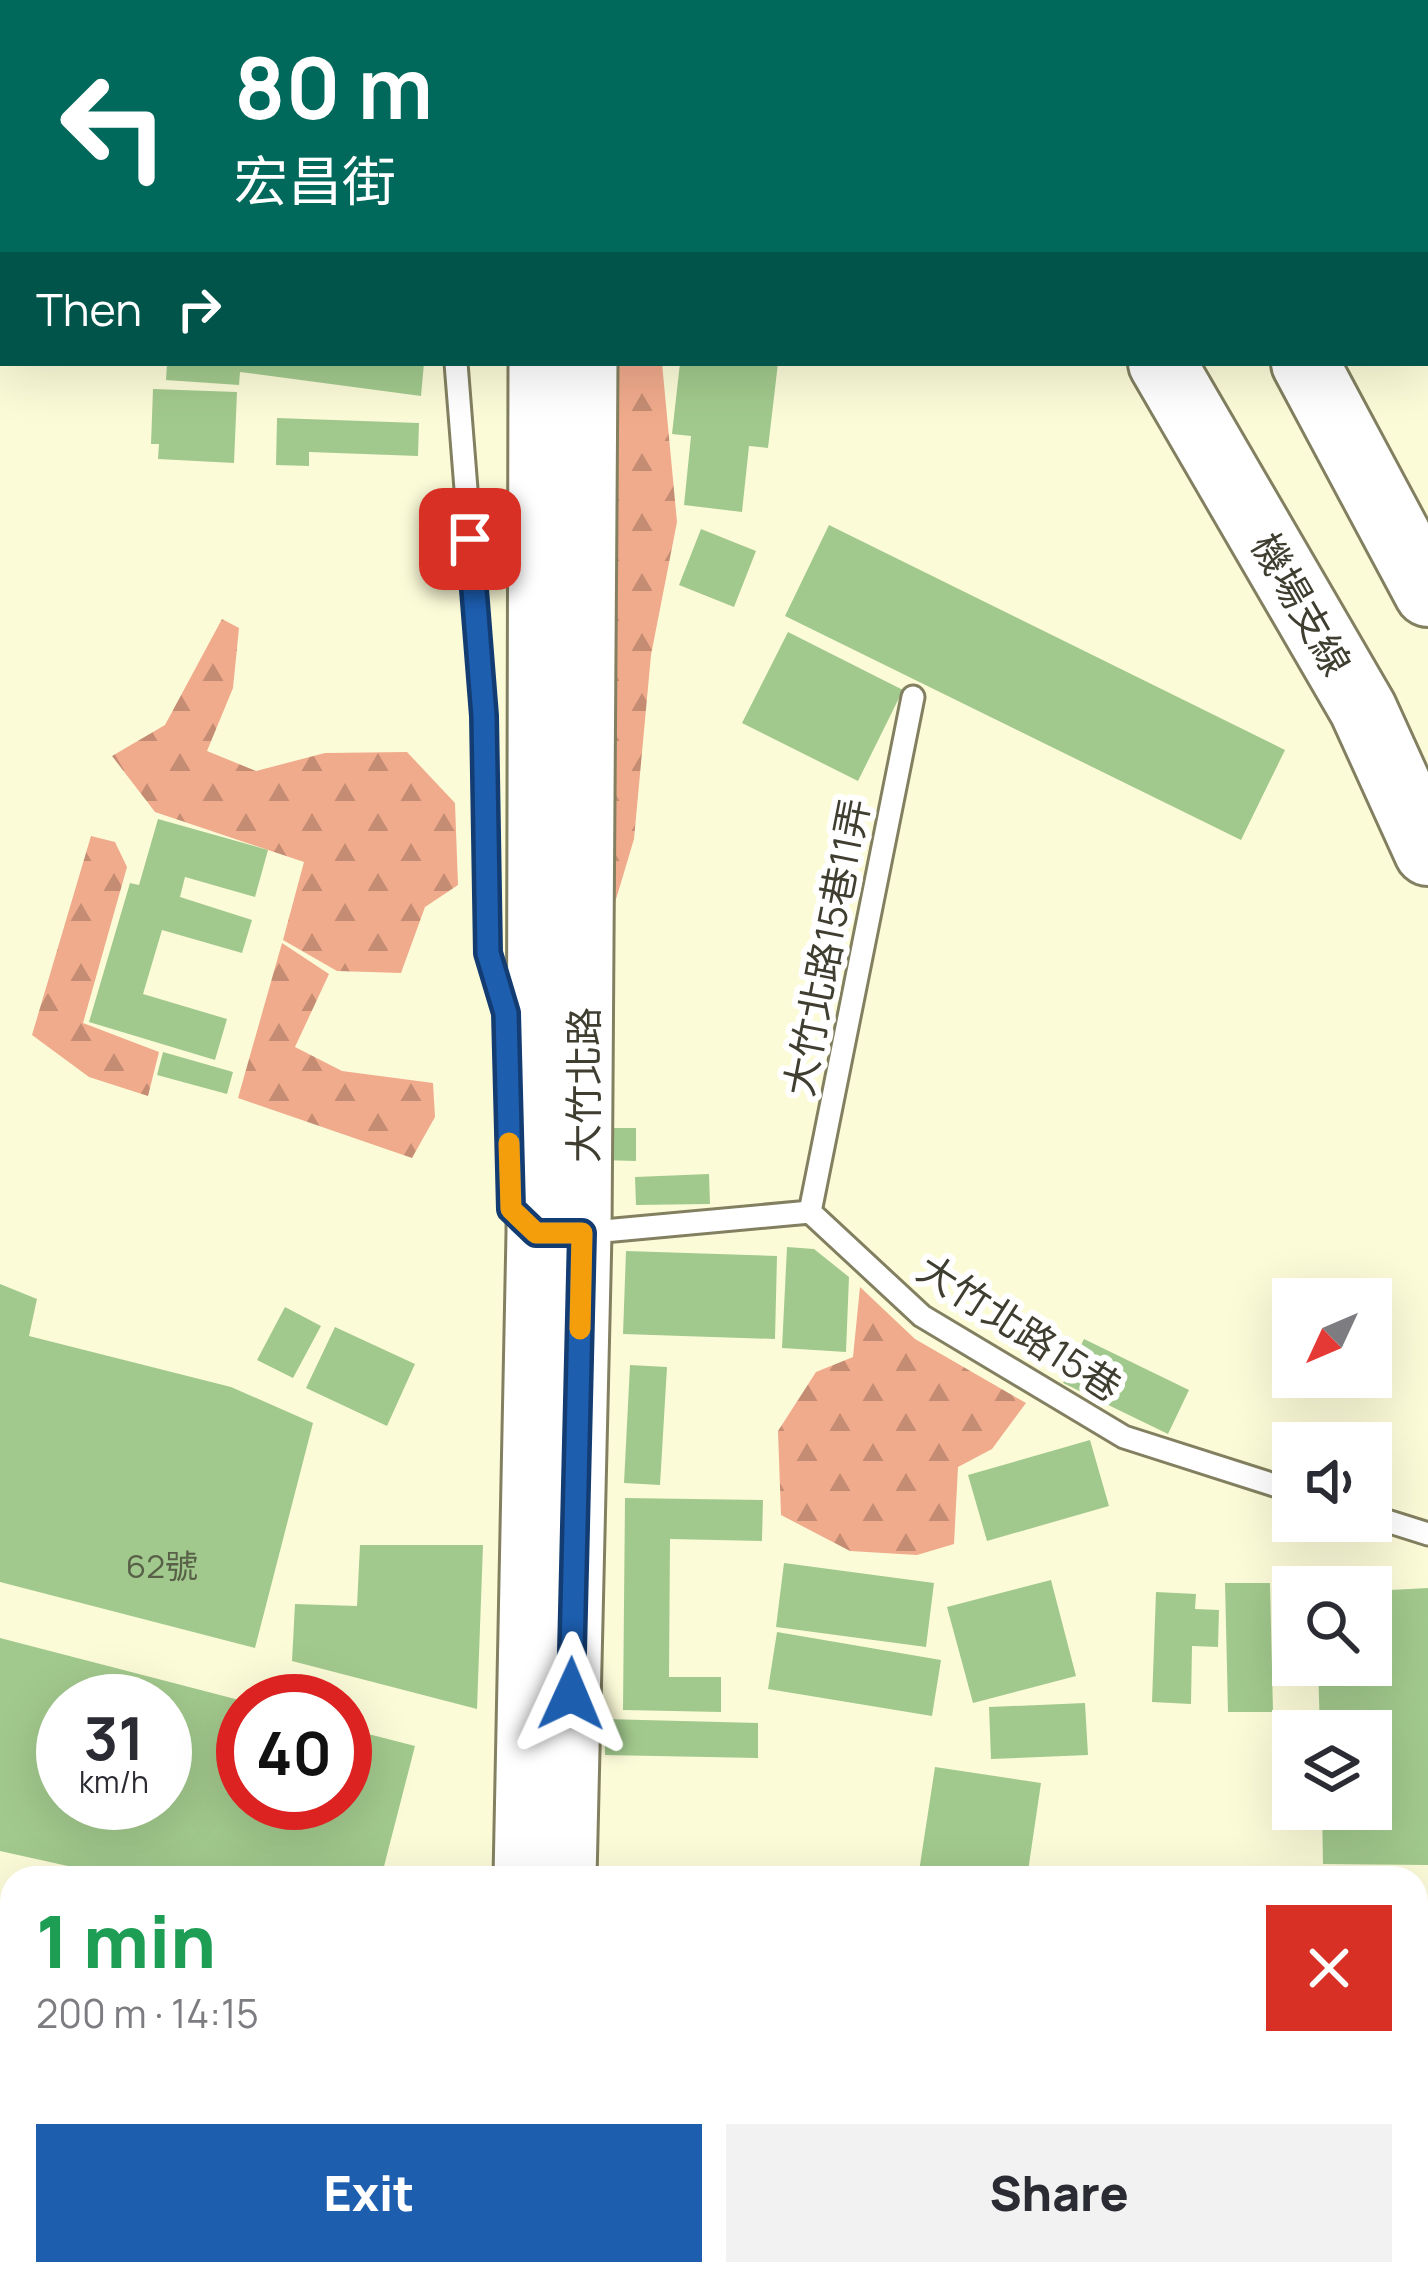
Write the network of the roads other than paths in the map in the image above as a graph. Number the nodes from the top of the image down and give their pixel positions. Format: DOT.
graph roads {
  1 [pos="456,366"];
  2 [pos="538,366"];
  3 [pos="588,366"];
  4 [pos="1164,366"];
  5 [pos="1307,366"];
  6 [pos="1428,593"];
  7 [pos="914,697"];
  8 [pos="1428,852"];
  9 [pos="508,1139"];
  10 [pos="810,1212"];
  11 [pos="543,1225"];
  12 [pos="1272,1484"];
  13 [pos="1392,1523"];
  14 [pos="1428,1534"];
  15 [pos="523,1866"];
  16 [pos="567,1866"];
  1 -- 9 [label="lane"];
  2 -- 11 [label="street, 大竹北路"];
  3 -- 11 [label="street, 大竹北路"];
  4 -- 8 [label="highway, 機場支線"];
  5 -- 6 [label="highway"];
  7 -- 10 [label="lane, 大竹北路15巷11弄"];
  10 -- 11 [label="lane"];
  10 -- 12 [label="lane, 大竹北路15巷"];
  11 -- 15 [label="street, 大竹北路"];
  11 -- 16 [label="street, 大竹北路"];
  13 -- 14 [label="lane"];
}
